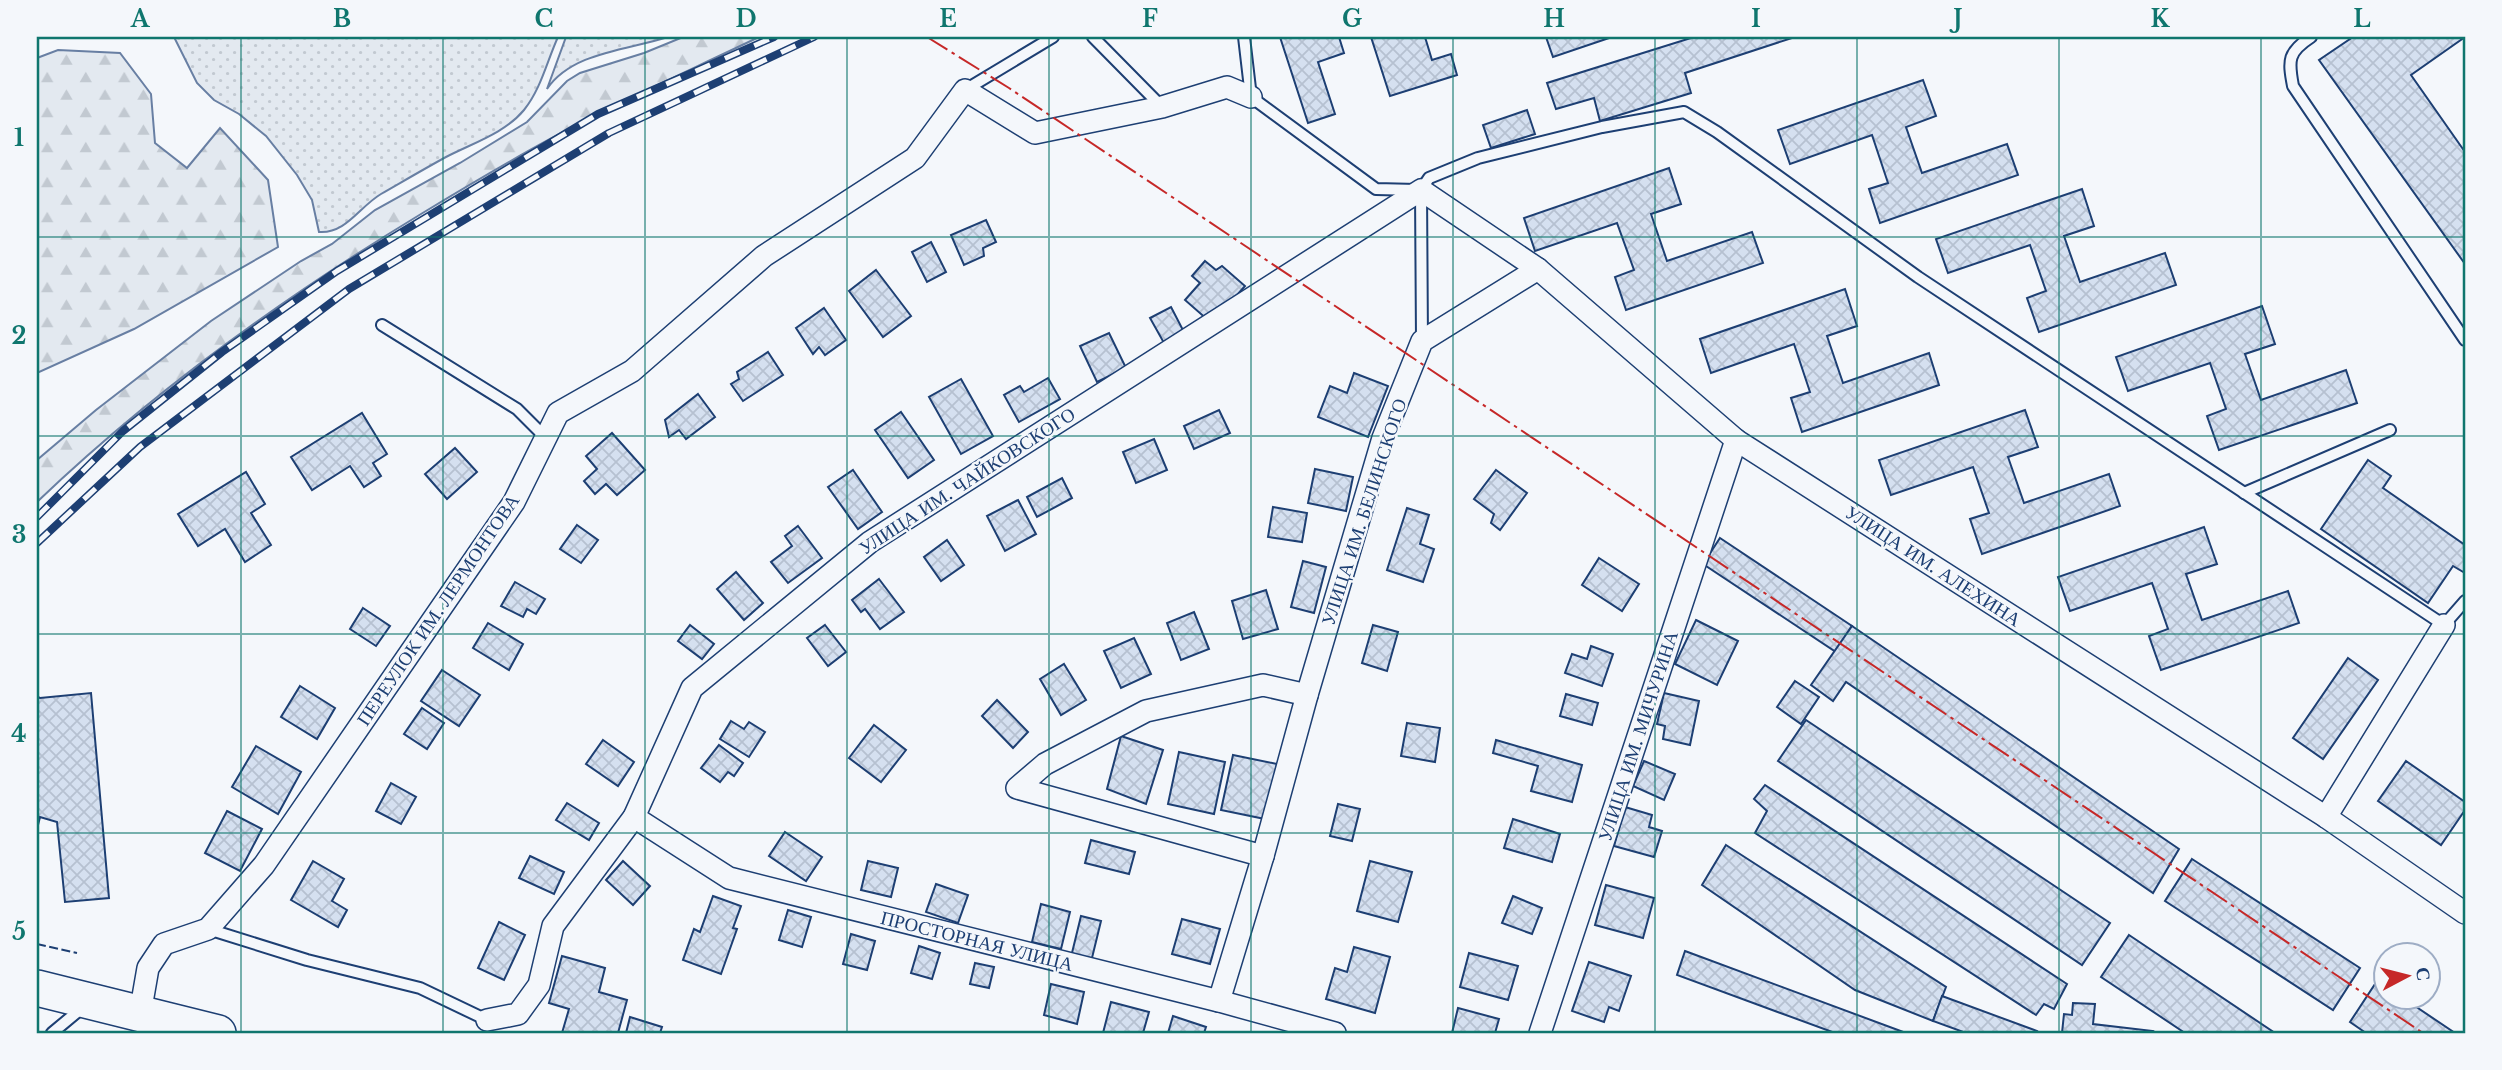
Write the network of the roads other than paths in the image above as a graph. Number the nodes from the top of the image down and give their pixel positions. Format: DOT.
graph roads {
  1 [pos="1053,37"];
  2 [pos="1093,37"];
  3 [pos="1244,37"];
  4 [pos="2311,37"];
  5 [pos="965,90"];
  6 [pos="1251,97"];
  7 [pos="1161,107"];
  8 [pos="1422,190"];
  9 [pos="1538,270"];
  10 [pos="382,325"];
  11 [pos="2465,340"];
  12 [pos="1422,341"];
  13 [pos="2390,430"];
  14 [pos="545,438"];
  15 [pos="1735,440"];
  16 [pos="2244,493"];
  17 [pos="2465,601"];
  18 [pos="2444,625"];
  19 [pos="1307,695"];
  20 [pos="634,817"];
  21 [pos="2326,817"];
  22 [pos="1263,856"];
  23 [pos="2465,912"];
  24 [pos="208,929"];
  25 [pos="37,988"];
  26 [pos="90,1001"];
  27 [pos="1219,1001"];
  28 [pos="140,1014"];
  29 [pos="487,1020"];
  30 [pos="52,1033"];
  31 [pos="218,1033"];
  32 [pos="1335,1033"];
  33 [pos="1540,1033"];
  1 -- 5 [label="lane"];
  2 -- 7 [label="lane"];
  3 -- 6 [label="lane"];
  4 -- 11 [label="lane"];
  5 -- 7 [label="street"];
  5 -- 14 [label="street, ПЕРЕУЛОК ИМ. ЛЕРМОНТОВА"];
  6 -- 7 [label="street"];
  6 -- 8 [label="lane"];
  8 -- 9 [label="street, УЛИЦА ИМ. АЛЕХИНА"];
  8 -- 12 [label="lane"];
  8 -- 16 [label="lane"];
  8 -- 20 [label="street, УЛИЦА ИМ. ЧАЙКОВСКОГО"];
  9 -- 12 [label="street"];
  9 -- 15 [label="street, УЛИЦА ИМ. АЛЕХИНА"];
  10 -- 14 [label="lane"];
  12 -- 19 [label="street, УЛИЦА ИМ. БЕЛИНСКОГО"];
  13 -- 16 [label="lane"];
  14 -- 24 [label="street, ПЕРЕУЛОК ИМ. ЛЕРМОНТОВА"];
  15 -- 21 [label="street, УЛИЦА ИМ. АЛЕХИНА"];
  15 -- 33 [label="street, УЛИЦА ИМ. МИЧУРИНА"];
  16 -- 18 [label="lane"];
  17 -- 18 [label="lane"];
  18 -- 21 [label="street"];
  19 -- 22 [label="street, УЛИЦА ИМ. БЕЛИНСКОГО"];
  19 -- 22 [label="street"];
  20 -- 27 [label="street, ПРОСТОРНАЯ УЛИЦА"];
  20 -- 29 [label="street, УЛИЦА ИМ. ЧАЙКОВСКОГО"];
  21 -- 23 [label="street, УЛИЦА ИМ. АЛЕХИНА"];
  22 -- 27 [label="street, УЛИЦА ИМ. БЕЛИНСКОГО"];
  24 -- 28 [label="street, ПЕРЕУЛОК ИМ. ЛЕРМОНТОВА"];
  24 -- 29 [label="lane"];
  25 -- 26 [label="highway"];
  26 -- 28 [label="highway"];
  26 -- 30 [label="lane"];
  27 -- 32 [label="street, ПРОСТОРНАЯ УЛИЦА"];
  28 -- 31 [label="highway"];
}
